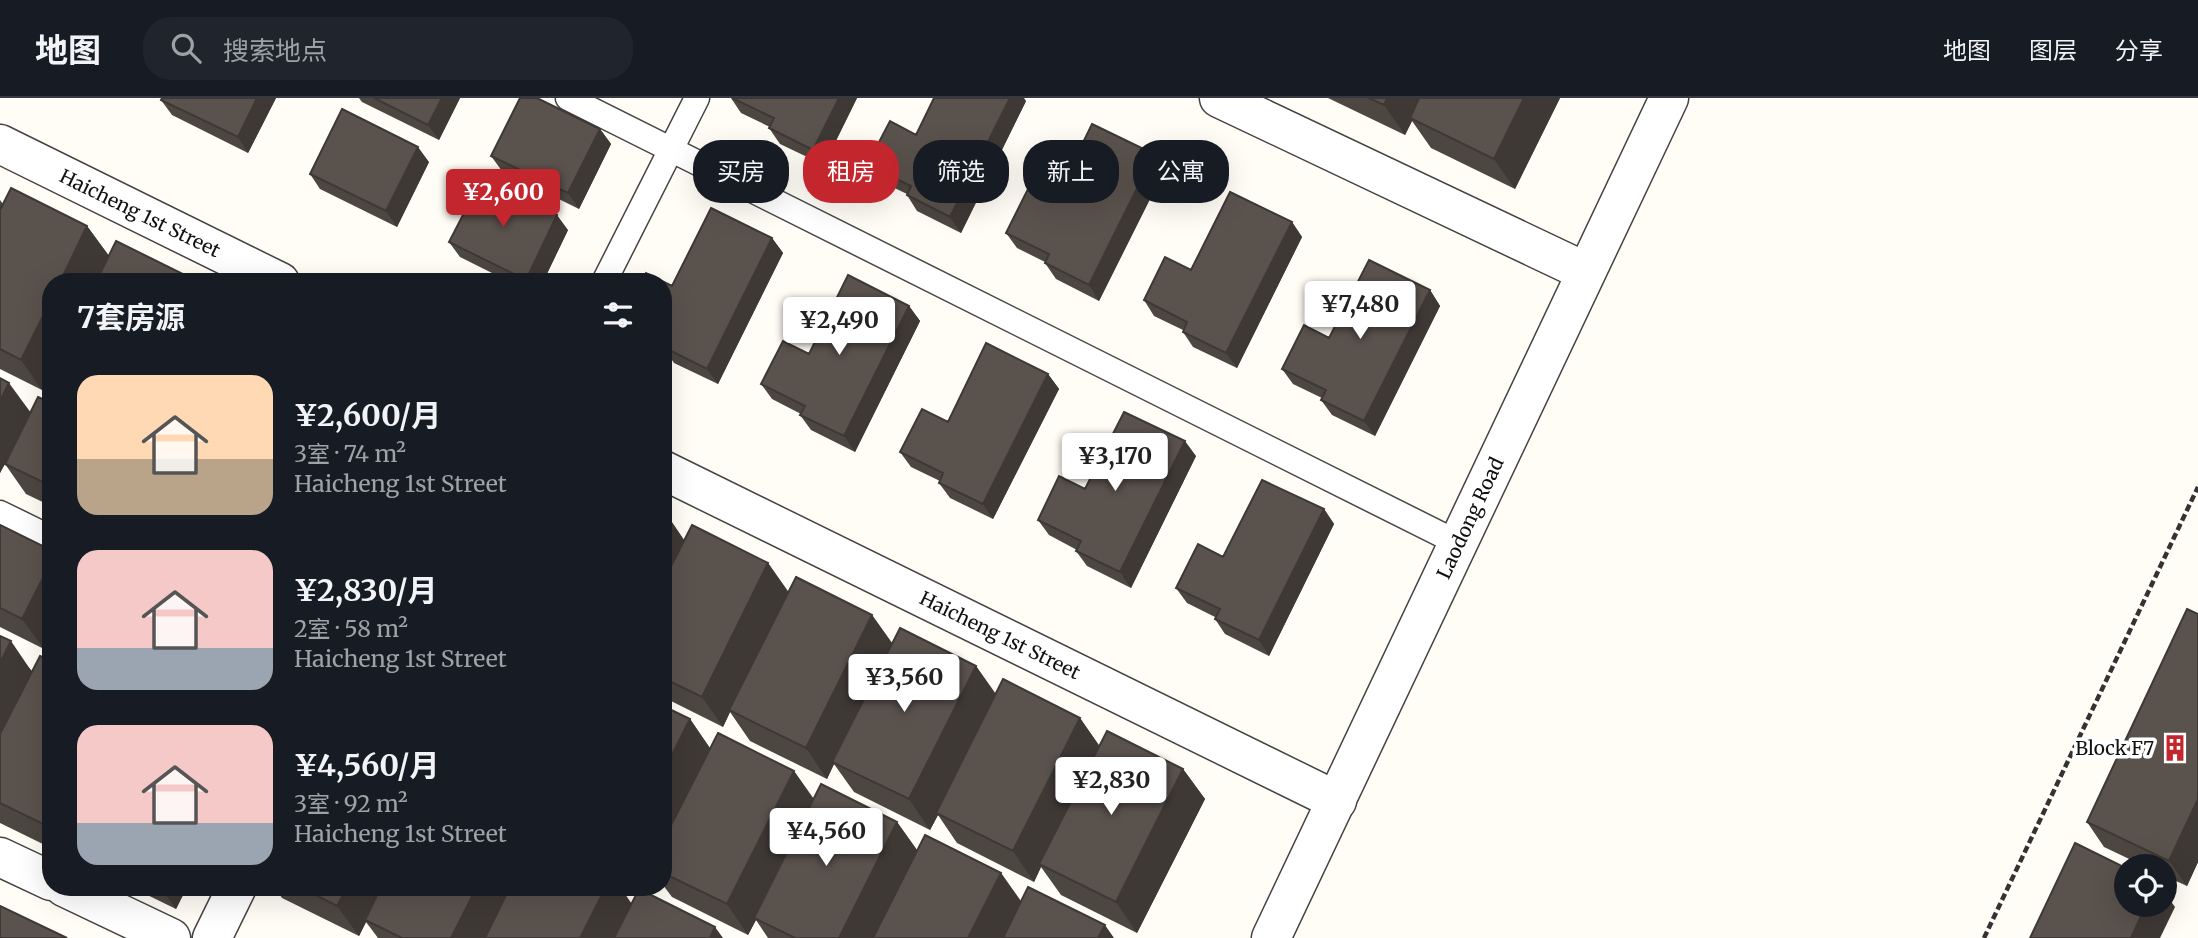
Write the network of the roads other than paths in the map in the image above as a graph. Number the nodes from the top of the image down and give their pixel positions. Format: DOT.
graph roads {
  1 [pos="568,98"];
  2 [pos="697,98"];
  3 [pos="1219,98"];
  4 [pos="1669,98"];
  5 [pos="0,144"];
  6 [pos="671,150"];
  7 [pos="1586,272"];
  8 [pos="262,273"];
  9 [pos="609,273"];
  10 [pos="672,474"];
  11 [pos="0,513"];
  12 [pos="42,534"];
  13 [pos="1458,543"];
  14 [pos="1336,801"];
  15 [pos="0,857"];
  16 [pos="42,877"];
  17 [pos="83,896"];
  18 [pos="233,896"];
  19 [pos="171,938"];
  20 [pos="212,938"];
  21 [pos="1271,938"];
  1 -- 6 [label="lane"];
  2 -- 6 [label="lane"];
  3 -- 7 [label="street"];
  4 -- 7 [label="street, Laodong Road"];
  5 -- 8 [label="street, Haicheng 1st Street"];
  6 -- 9 [label="lane"];
  6 -- 13 [label="lane"];
  7 -- 13 [label="street, Laodong Road"];
  10 -- 14 [label="street, Haicheng 1st Street"];
  11 -- 12 [label="lane"];
  13 -- 14 [label="street, Laodong Road"];
  14 -- 21 [label="street, Laodong Road"];
  15 -- 16 [label="street"];
  17 -- 19 [label="street"];
  18 -- 20 [label="street"];
}
